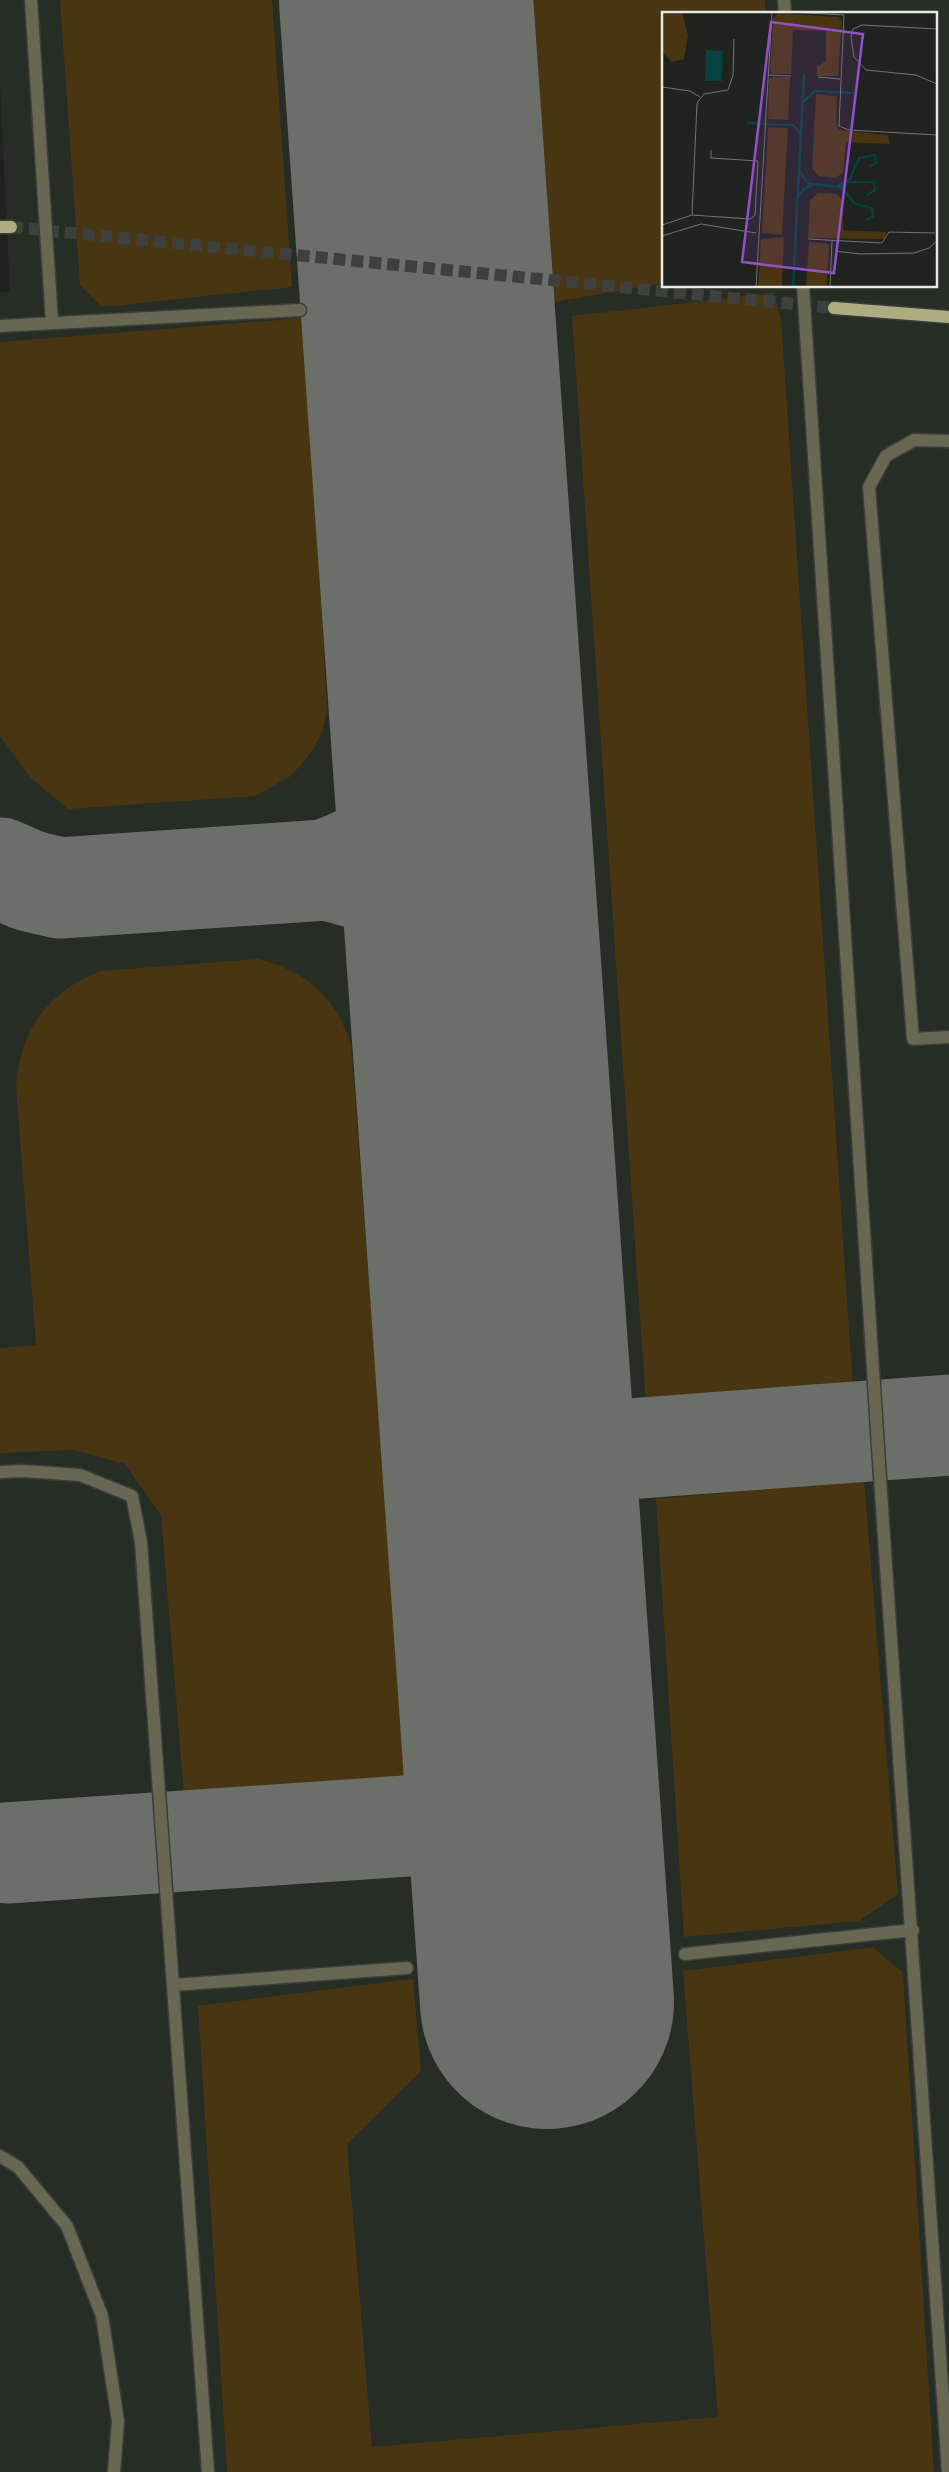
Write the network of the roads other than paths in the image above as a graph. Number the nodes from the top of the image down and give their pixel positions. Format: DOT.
graph roads {
  1 [pos="31,0"];
  2 [pos="803,288"];
  3 [pos="834,308"];
  4 [pos="300,310"];
  5 [pos="949,317"];
  6 [pos="52,322"];
  7 [pos="0,326"];
  8 [pos="949,441"];
  9 [pos="949,1037"];
  10 [pos="0,1472"];
  11 [pos="912,1930"];
  12 [pos="685,1954"];
  13 [pos="407,1968"];
  14 [pos="173,1985"];
  15 [pos="0,2156"];
  16 [pos="114,2472"];
  17 [pos="208,2472"];
  18 [pos="948,2472"];
  1 -- 6 [label="lane"];
  2 -- 11 [label="lane"];
  3 -- 5 [label="main road"];
  4 -- 6 [label="lane"];
  6 -- 7 [label="lane"];
  8 -- 9 [label="lane"];
  10 -- 14 [label="lane"];
  11 -- 12 [label="lane"];
  11 -- 18 [label="lane"];
  13 -- 14 [label="lane"];
  14 -- 17 [label="lane"];
  15 -- 16 [label="lane"];
}
